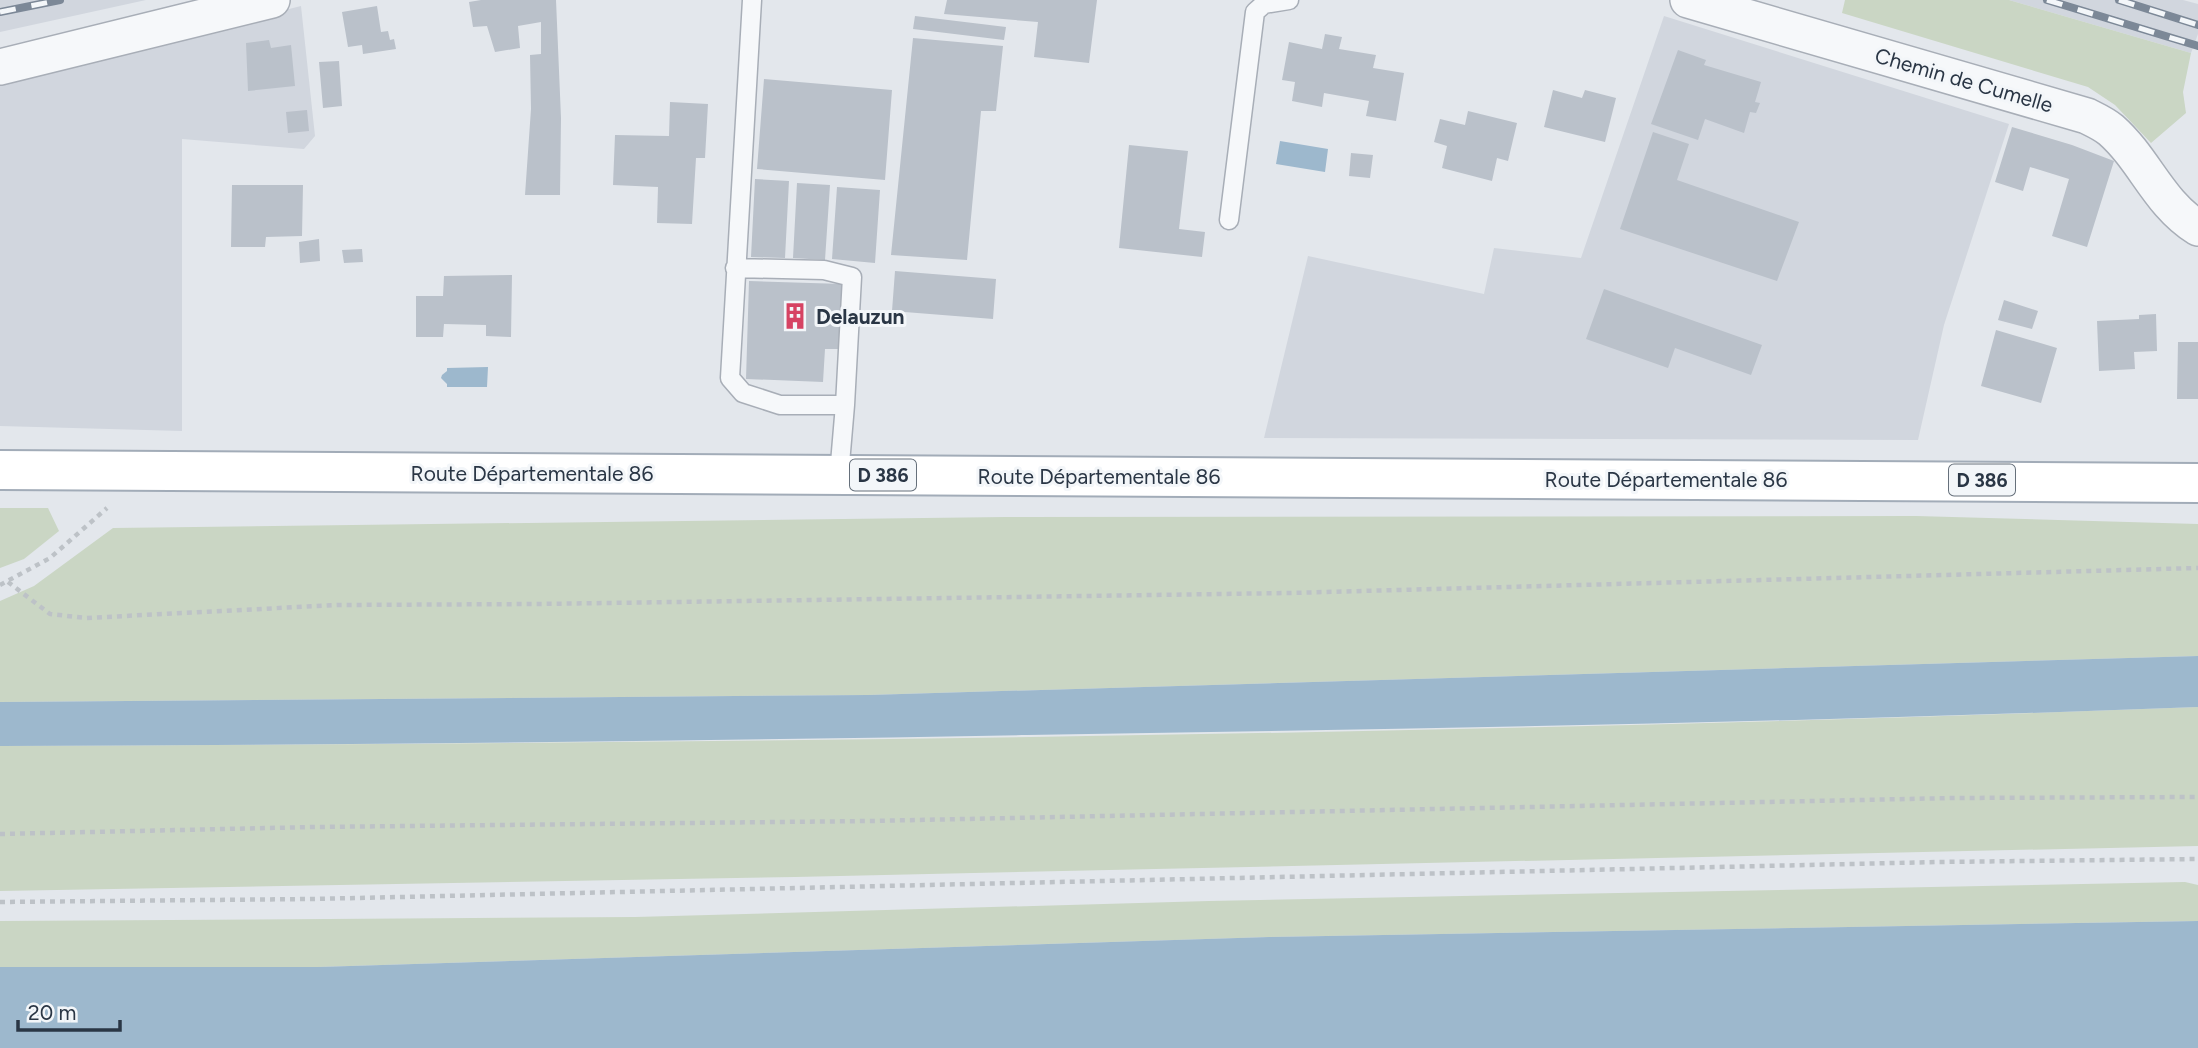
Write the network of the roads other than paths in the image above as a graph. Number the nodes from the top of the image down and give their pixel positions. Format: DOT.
graph roads {
  1 [pos="272,0"];
  2 [pos="752,0"];
  3 [pos="1289,0"];
  4 [pos="1688,0"];
  5 [pos="0,67"];
  6 [pos="1229,220"];
  7 [pos="2198,228"];
  8 [pos="735,268"];
  9 [pos="845,405"];
  10 [pos="0,470"];
  11 [pos="839,475"];
  12 [pos="2198,483"];
  1 -- 5 [label="street"];
  2 -- 8 [label="lane"];
  3 -- 6 [label="lane"];
  4 -- 7 [label="street, Chemin de Cumelle"];
  8 -- 9 [label="lane"];
  8 -- 9 [label="lane"];
  9 -- 11 [label="lane"];
  10 -- 11 [label="main road, Route Départementale 86 / D 386"];
  11 -- 12 [label="main road, Route Départementale 86 / D 386"];
}
